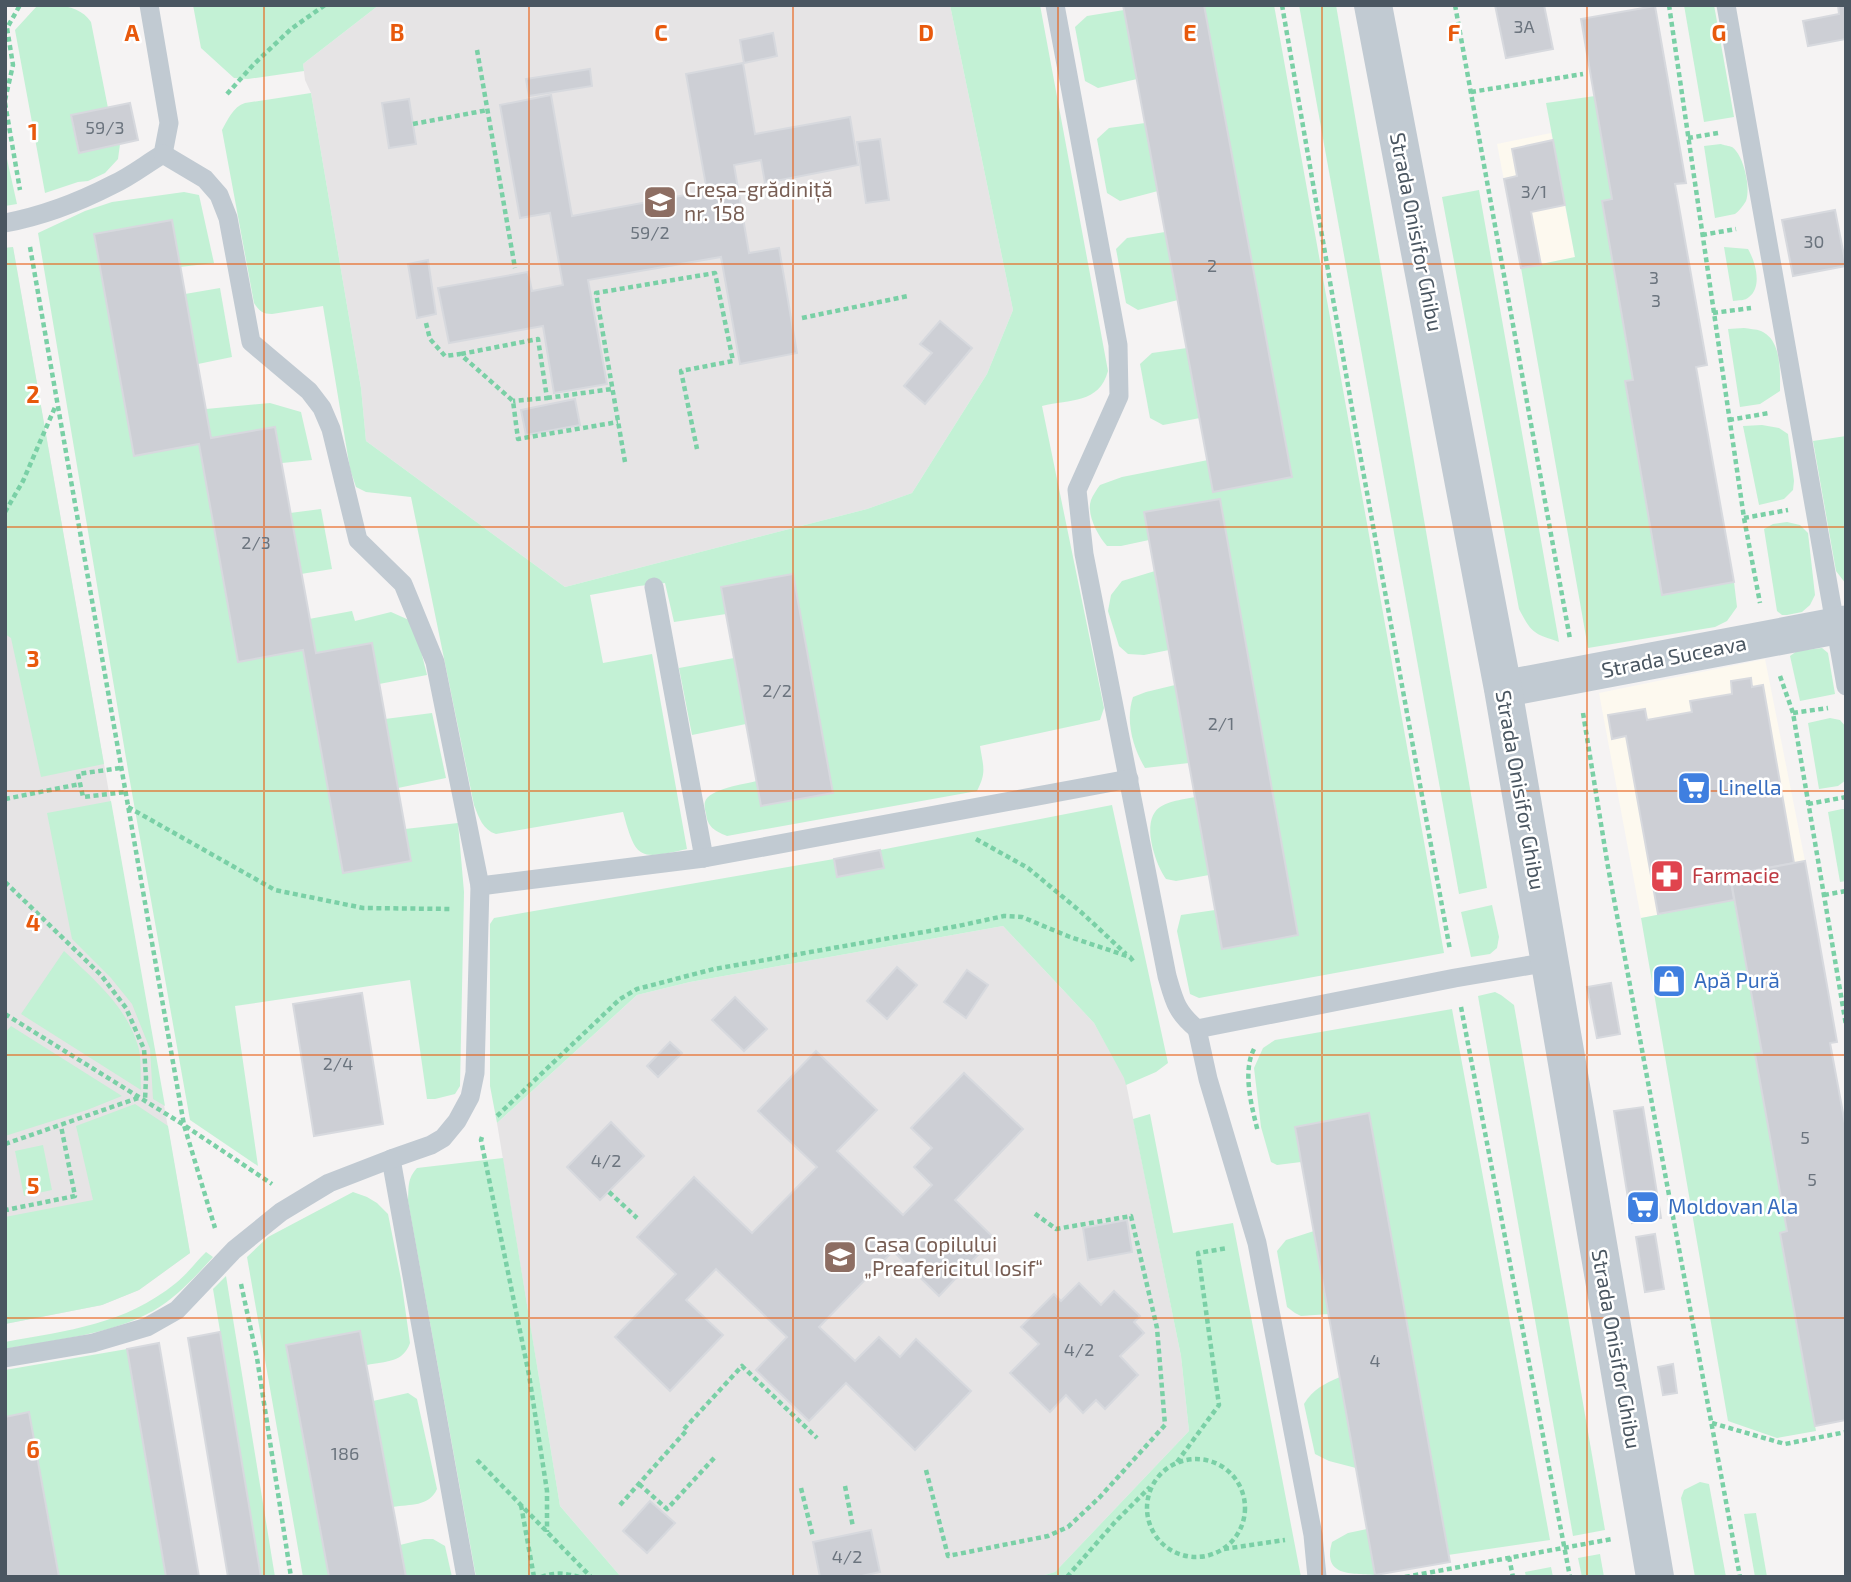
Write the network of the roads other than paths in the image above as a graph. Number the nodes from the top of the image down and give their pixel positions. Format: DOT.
graph roads {
  1 [pos="149,5"];
  2 [pos="1055,5"];
  3 [pos="1373,5"];
  4 [pos="1726,5"];
  5 [pos="163,154"];
  6 [pos="15,222"];
  7 [pos="654,587"];
  8 [pos="1841,625"];
  9 [pos="1846,686"];
  10 [pos="1503,689"];
  11 [pos="1129,779"];
  12 [pos="704,858"];
  13 [pos="480,896"];
  14 [pos="1549,962"];
  15 [pos="1197,1029"];
  16 [pos="391,1159"];
  17 [pos="5,1359"];
  18 [pos="466,1577"];
  19 [pos="1317,1577"];
  20 [pos="1654,1577"];
  1 -- 5 [label="lane"];
  2 -- 11 [label="lane"];
  3 -- 10 [label="street, Strada Onisifor Ghibu"];
  4 -- 8 [label="lane"];
  5 -- 6 [label="lane"];
  5 -- 13 [label="lane"];
  7 -- 12 [label="lane"];
  8 -- 9 [label="lane"];
  8 -- 10 [label="street, Strada Suceava"];
  10 -- 14 [label="street, Strada Onisifor Ghibu"];
  11 -- 12 [label="lane"];
  11 -- 15 [label="lane"];
  12 -- 13 [label="lane"];
  13 -- 16 [label="lane"];
  14 -- 15 [label="lane"];
  14 -- 20 [label="street, Strada Onisifor Ghibu"];
  15 -- 19 [label="lane"];
  16 -- 17 [label="lane"];
  16 -- 18 [label="lane"];
}
